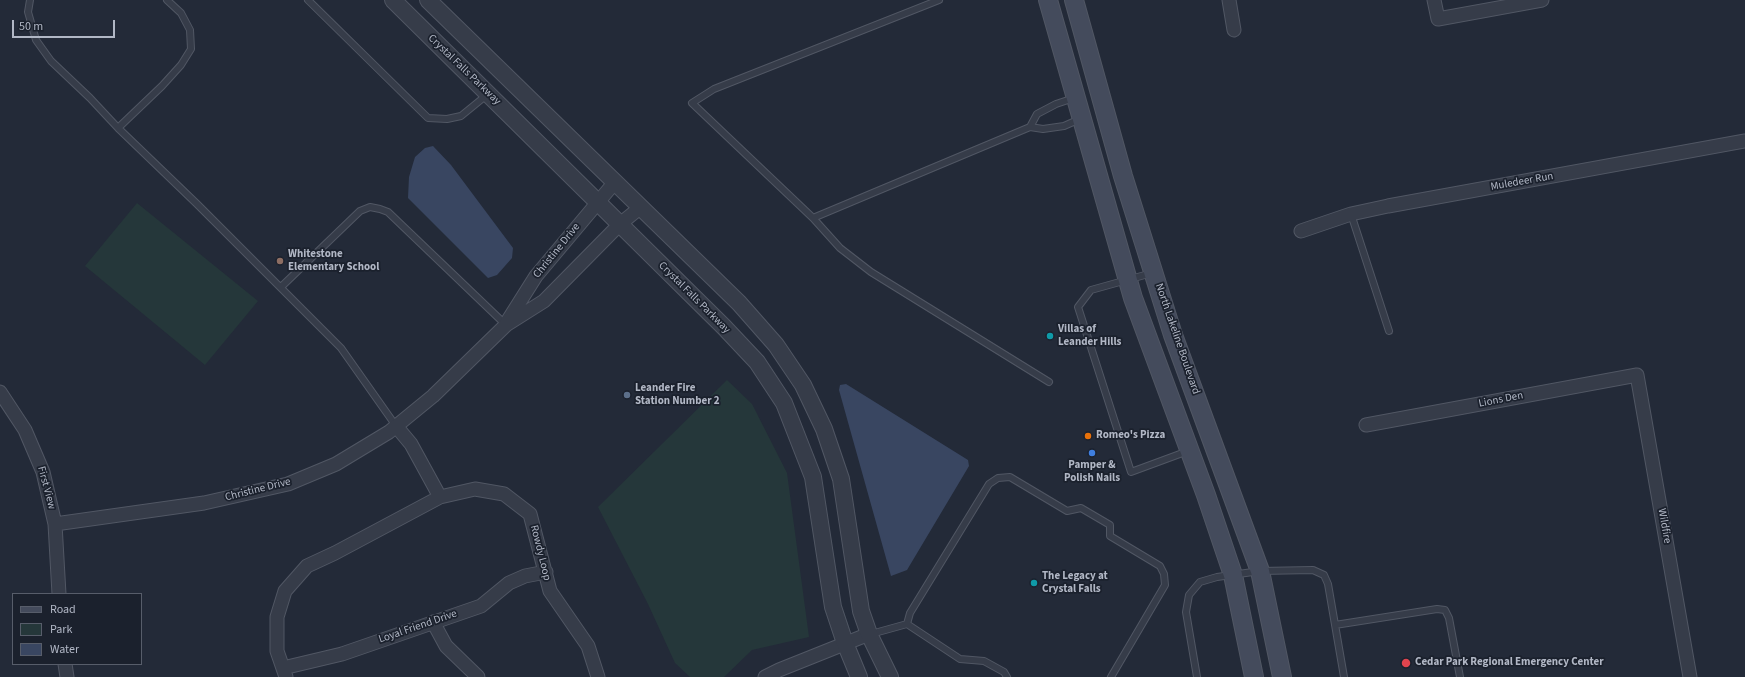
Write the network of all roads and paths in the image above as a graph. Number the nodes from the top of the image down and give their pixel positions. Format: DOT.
graph roads {
  1 [pos="30,0"];
  2 [pos="167,0"];
  3 [pos="308,0"];
  4 [pos="393,0"];
  5 [pos="428,0"];
  6 [pos="939,0"];
  7 [pos="1048,0"];
  8 [pos="1074,0"];
  9 [pos="1229,0"];
  10 [pos="1434,0"];
  11 [pos="1542,0"];
  12 [pos="1234,30"];
  13 [pos="488,94"];
  14 [pos="1075,98"];
  15 [pos="1081,119"];
  16 [pos="1030,127"];
  17 [pos="118,128"];
  18 [pos="1745,141"];
  19 [pos="615,182"];
  20 [pos="598,202"];
  21 [pos="641,207"];
  22 [pos="1351,214"];
  23 [pos="813,218"];
  24 [pos="620,224"];
  25 [pos="1301,231"];
  26 [pos="1154,272"];
  27 [pos="1127,280"];
  28 [pos="281,287"];
  29 [pos="506,326"];
  30 [pos="1389,331"];
  31 [pos="1637,375"];
  32 [pos="1049,382"];
  33 [pos="0,392"];
  34 [pos="1366,425"];
  35 [pos="396,426"];
  36 [pos="1188,451"];
  37 [pos="440,497"];
  38 [pos="55,524"];
  39 [pos="1260,571"];
  40 [pos="546,572"];
  41 [pos="1233,575"];
  42 [pos="59,593"];
  43 [pos="433,622"];
  44 [pos="907,624"];
  45 [pos="1335,625"];
  46 [pos="869,634"];
  47 [pos="845,643"];
  48 [pos="65,665"];
  49 [pos="285,672"];
  50 [pos="67,677"];
  51 [pos="478,677"];
  52 [pos="598,677"];
  53 [pos="765,677"];
  54 [pos="859,677"];
  55 [pos="890,677"];
  56 [pos="1007,677"];
  57 [pos="1111,677"];
  58 [pos="1197,677"];
  59 [pos="1254,677"];
  60 [pos="1282,677"];
  61 [pos="1344,677"];
  62 [pos="1460,677"];
  63 [pos="1690,677"];
  1 -- 17 [label="lane"];
  2 -- 17 [label="lane"];
  3 -- 13 [label="lane"];
  4 -- 13 [label="street, Crystal Falls Parkway"];
  5 -- 19 [label="street"];
  6 -- 23 [label="lane"];
  7 -- 14 [label="main road"];
  8 -- 26 [label="main road, North Lakeline Boulevard"];
  9 -- 12 [label="street"];
  10 -- 11 [label="street"];
  13 -- 20 [label="street, Crystal Falls Parkway"];
  14 -- 15 [label="main road"];
  14 -- 16 [label="lane"];
  15 -- 16 [label="lane"];
  15 -- 27 [label="main road"];
  16 -- 23 [label="lane"];
  17 -- 28 [label="lane"];
  18 -- 22 [label="street, Muledeer Run"];
  19 -- 20 [label="street, Christine Drive"];
  19 -- 21 [label="street"];
  20 -- 24 [label="street, Crystal Falls Parkway"];
  20 -- 29 [label="street, Christine Drive"];
  21 -- 24 [label="street, Christine Drive"];
  21 -- 46 [label="street"];
  22 -- 25 [label="street, Muledeer Run"];
  22 -- 30 [label="lane"];
  23 -- 32 [label="lane"];
  24 -- 29 [label="street, Christine Drive"];
  24 -- 47 [label="street, Crystal Falls Parkway"];
  26 -- 27 [label="lane"];
  26 -- 39 [label="main road, North Lakeline Boulevard"];
  27 -- 36 [label="main road"];
  27 -- 36 [label="lane"];
  28 -- 29 [label="lane"];
  28 -- 35 [label="lane"];
  29 -- 35 [label="street, Christine Drive"];
  31 -- 34 [label="street, Lions Den"];
  31 -- 63 [label="street, Wildfire"];
  33 -- 38 [label="street, First View"];
  35 -- 37 [label="street"];
  35 -- 38 [label="street, Christine Drive"];
  36 -- 41 [label="main road"];
  37 -- 40 [label="street, Rowdy Loop"];
  37 -- 49 [label="street, Rowdy Loop"];
  38 -- 42 [label="street, First View"];
  39 -- 41 [label="lane"];
  39 -- 45 [label="lane"];
  39 -- 60 [label="main road, North Lakeline Boulevard"];
  40 -- 43 [label="street, Loyal Friend Drive"];
  40 -- 52 [label="street, Rowdy Loop"];
  41 -- 58 [label="lane"];
  41 -- 59 [label="main road"];
  43 -- 49 [label="street, Loyal Friend Drive"];
  43 -- 51 [label="street"];
  44 -- 46 [label="lane"];
  44 -- 56 [label="lane"];
  44 -- 57 [label="lane"];
  45 -- 61 [label="lane"];
  45 -- 62 [label="lane"];
  46 -- 47 [label="street"];
  46 -- 55 [label="street"];
  47 -- 53 [label="street"];
  47 -- 54 [label="street, Crystal Falls Parkway"];
  48 -- 50 [label="street"];
}
